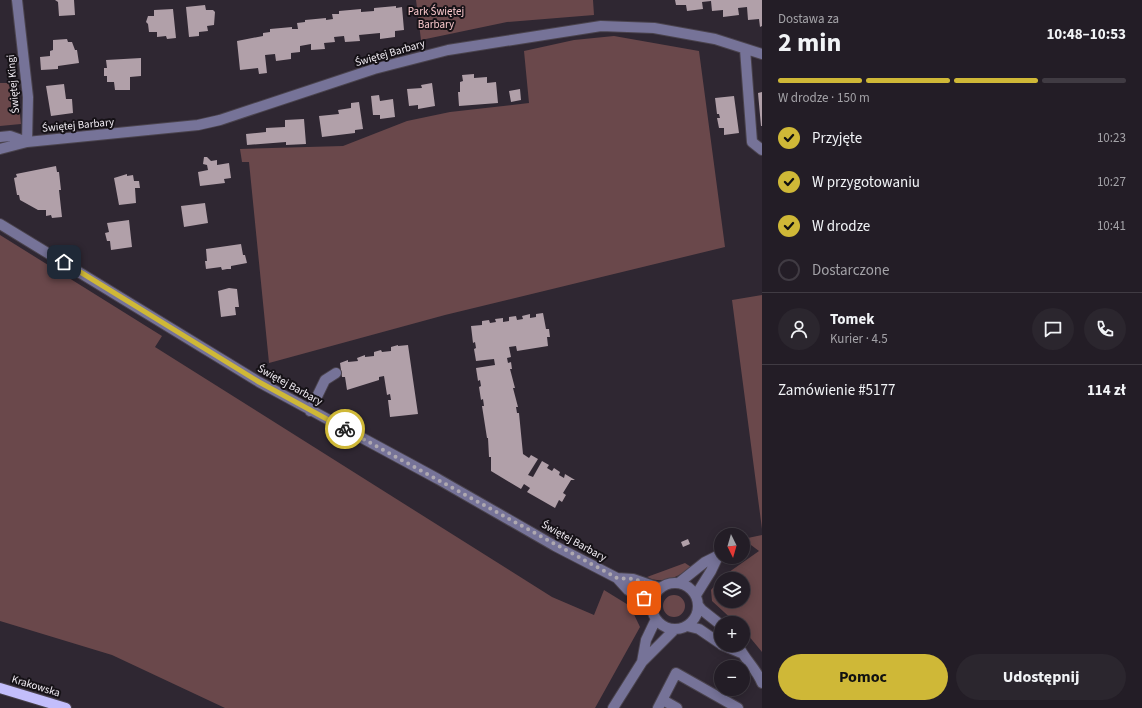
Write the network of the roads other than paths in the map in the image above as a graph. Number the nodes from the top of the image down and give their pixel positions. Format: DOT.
graph roads {
  1 [pos="17,0"];
  2 [pos="745,49"];
  3 [pos="762,54"];
  4 [pos="0,137"];
  5 [pos="27,142"];
  6 [pos="0,149"];
  7 [pos="762,150"];
  8 [pos="0,224"];
  9 [pos="336,374"];
  10 [pos="310,411"];
  11 [pos="714,556"];
  12 [pos="714,564"];
  13 [pos="617,578"];
  14 [pos="680,582"];
  15 [pos="659,588"];
  16 [pos="696,595"];
  17 [pos="651,603"];
  18 [pos="698,605"];
  19 [pos="656,619"];
  20 [pos="714,619"];
  21 [pos="687,626"];
  22 [pos="674,629"];
  23 [pos="714,639"];
  24 [pos="742,652"];
  25 [pos="642,662"];
  26 [pos="762,683"];
  27 [pos="0,688"];
  28 [pos="661,705"];
  29 [pos="66,708"];
  30 [pos="613,708"];
  31 [pos="677,708"];
  32 [pos="738,708"];
  1 -- 5 [label="street, Świętej Kingi"];
  2 -- 3 [label="street, Świętej Barbary"];
  2 -- 5 [label="street, Świętej Barbary"];
  2 -- 7 [label="street"];
  4 -- 5 [label="street, Świętej Barbary"];
  5 -- 6 [label="street, Świętej Barbary"];
  8 -- 10 [label="street, Świętej Barbary"];
  9 -- 10 [label="street"];
  10 -- 13 [label="street, Świętej Barbary"];
  11 -- 14 [label="street"];
  12 -- 16 [label="street"];
  13 -- 15 [label="street, Świętej Barbary"];
  13 -- 17 [label="street, Świętej Barbary"];
  14 -- 15 [label="street"];
  14 -- 16 [label="street"];
  15 -- 17 [label="street"];
  16 -- 18 [label="street"];
  17 -- 19 [label="street"];
  18 -- 20 [label="street"];
  18 -- 21 [label="street"];
  19 -- 22 [label="street"];
  19 -- 25 [label="street"];
  21 -- 22 [label="street"];
  21 -- 23 [label="street"];
  22 -- 25 [label="street"];
  24 -- 26 [label="street"];
  25 -- 30 [label="street"];
  27 -- 29 [label="main road, Krakowska"];
  28 -- 31 [label="street"];
  28 -- 32 [label="street"];
}
